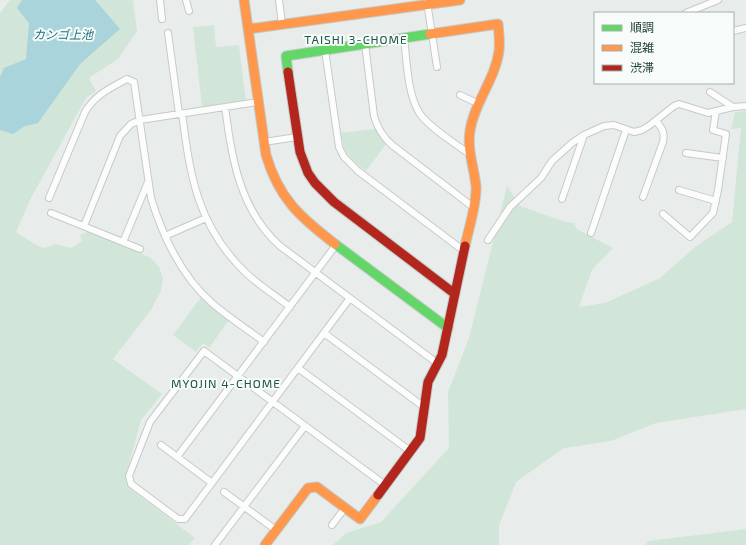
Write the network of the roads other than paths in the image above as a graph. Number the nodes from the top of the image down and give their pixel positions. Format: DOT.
graph roads {
  1 [pos="160,0"];
  2 [pos="186,0"];
  3 [pos="244,0"];
  4 [pos="279,0"];
  5 [pos="460,0"];
  6 [pos="718,0"];
  7 [pos="427,2"];
  8 [pos="189,11"];
  9 [pos="688,12"];
  10 [pos="162,19"];
  11 [pos="282,24"];
  12 [pos="746,28"];
  13 [pos="248,29"];
  14 [pos="734,32"];
  15 [pos="168,33"];
  16 [pos="432,34"];
  17 [pos="404,38"];
  18 [pos="365,44"];
  19 [pos="325,50"];
  20 [pos="437,67"];
  21 [pos="710,92"];
  22 [pos="460,95"];
  23 [pos="258,102"];
  24 [pos="478,104"];
  25 [pos="746,106"];
  26 [pos="225,107"];
  27 [pos="733,108"];
  28 [pos="716,111"];
  29 [pos="180,114"];
  30 [pos="140,120"];
  31 [pos="656,120"];
  32 [pos="626,130"];
  33 [pos="584,136"];
  34 [pos="297,137"];
  35 [pos="264,142"];
  36 [pos="686,153"];
  37 [pos="471,155"];
  38 [pos="723,158"];
  39 [pos="148,182"];
  40 [pos="678,190"];
  41 [pos="643,197"];
  42 [pos="49,198"];
  43 [pos="562,199"];
  44 [pos="716,201"];
  45 [pos="473,206"];
  46 [pos="51,213"];
  47 [pos="663,214"];
  48 [pos="206,218"];
  49 [pos="84,226"];
  50 [pos="591,233"];
  51 [pos="165,236"];
  52 [pos="488,240"];
  53 [pos="123,242"];
  54 [pos="336,245"];
  55 [pos="140,249"];
  56 [pos="464,250"];
  57 [pos="316,272"];
  58 [pos="455,294"];
  59 [pos="350,298"];
  60 [pos="290,307"];
  61 [pos="448,328"];
  62 [pos="324,333"];
  63 [pos="264,342"];
  64 [pos="437,363"];
  65 [pos="298,368"];
  66 [pos="238,376"];
  67 [pos="272,402"];
  68 [pos="424,407"];
  69 [pos="305,426"];
  70 [pos="161,445"];
  71 [pos="410,451"];
  72 [pos="177,457"];
  73 [pos="212,483"];
  74 [pos="385,485"];
  75 [pos="224,492"];
  76 [pos="244,507"];
  77 [pos="345,508"];
  78 [pos="332,526"];
  79 [pos="276,530"];
  80 [pos="215,545"];
  81 [pos="266,545"];
  1 -- 10 [label="street"];
  2 -- 8 [label="street"];
  3 -- 13 [label="street"];
  4 -- 11 [label="street"];
  5 -- 7 [label="street"];
  6 -- 9 [label="street"];
  7 -- 11 [label="street"];
  7 -- 16 [label="street"];
  11 -- 13 [label="street"];
  12 -- 14 [label="street"];
  13 -- 23 [label="street"];
  15 -- 29 [label="street"];
  16 -- 17 [label="street"];
  16 -- 20 [label="street"];
  16 -- 24 [label="street"];
  17 -- 18 [label="street"];
  17 -- 37 [label="street"];
  18 -- 19 [label="street"];
  18 -- 45 [label="street"];
  19 -- 34 [label="street"];
  19 -- 56 [label="street"];
  21 -- 27 [label="street"];
  22 -- 24 [label="street"];
  23 -- 26 [label="street"];
  23 -- 35 [label="street"];
  24 -- 37 [label="street"];
  25 -- 27 [label="street"];
  26 -- 29 [label="street"];
  26 -- 57 [label="street"];
  27 -- 28 [label="street"];
  28 -- 31 [label="street"];
  28 -- 38 [label="street"];
  29 -- 30 [label="street"];
  29 -- 48 [label="street"];
  30 -- 39 [label="street"];
  30 -- 42 [label="street"];
  30 -- 49 [label="street"];
  31 -- 32 [label="street"];
  31 -- 41 [label="street"];
  32 -- 33 [label="street"];
  32 -- 50 [label="street"];
  33 -- 43 [label="street"];
  33 -- 52 [label="street"];
  34 -- 35 [label="street"];
  34 -- 58 [label="street"];
  35 -- 54 [label="street"];
  36 -- 38 [label="street"];
  37 -- 45 [label="street"];
  38 -- 44 [label="street"];
  39 -- 51 [label="street"];
  39 -- 53 [label="street"];
  40 -- 44 [label="street"];
  44 -- 47 [label="street"];
  45 -- 56 [label="street"];
  46 -- 49 [label="street"];
  48 -- 51 [label="street"];
  48 -- 60 [label="street"];
  49 -- 53 [label="street"];
  51 -- 63 [label="street"];
  53 -- 55 [label="street"];
  54 -- 57 [label="street"];
  54 -- 61 [label="street"];
  56 -- 58 [label="street"];
  57 -- 59 [label="street"];
  57 -- 60 [label="street"];
  58 -- 61 [label="street"];
  59 -- 62 [label="street"];
  59 -- 64 [label="street"];
  60 -- 63 [label="street"];
  61 -- 64 [label="street"];
  62 -- 65 [label="street"];
  62 -- 68 [label="street"];
  63 -- 66 [label="street"];
  64 -- 68 [label="street"];
  65 -- 67 [label="street"];
  65 -- 71 [label="street"];
  66 -- 67 [label="street"];
  66 -- 72 [label="street"];
  66 -- 73 [label="street"];
  67 -- 69 [label="street"];
  67 -- 73 [label="street"];
  68 -- 71 [label="street"];
  69 -- 74 [label="street"];
  69 -- 76 [label="street"];
  70 -- 72 [label="street"];
  71 -- 74 [label="street"];
  72 -- 73 [label="street"];
  74 -- 77 [label="street"];
  75 -- 76 [label="street"];
  76 -- 79 [label="street"];
  76 -- 80 [label="street"];
  77 -- 78 [label="street"];
  77 -- 79 [label="street"];
  79 -- 81 [label="street"];
}
